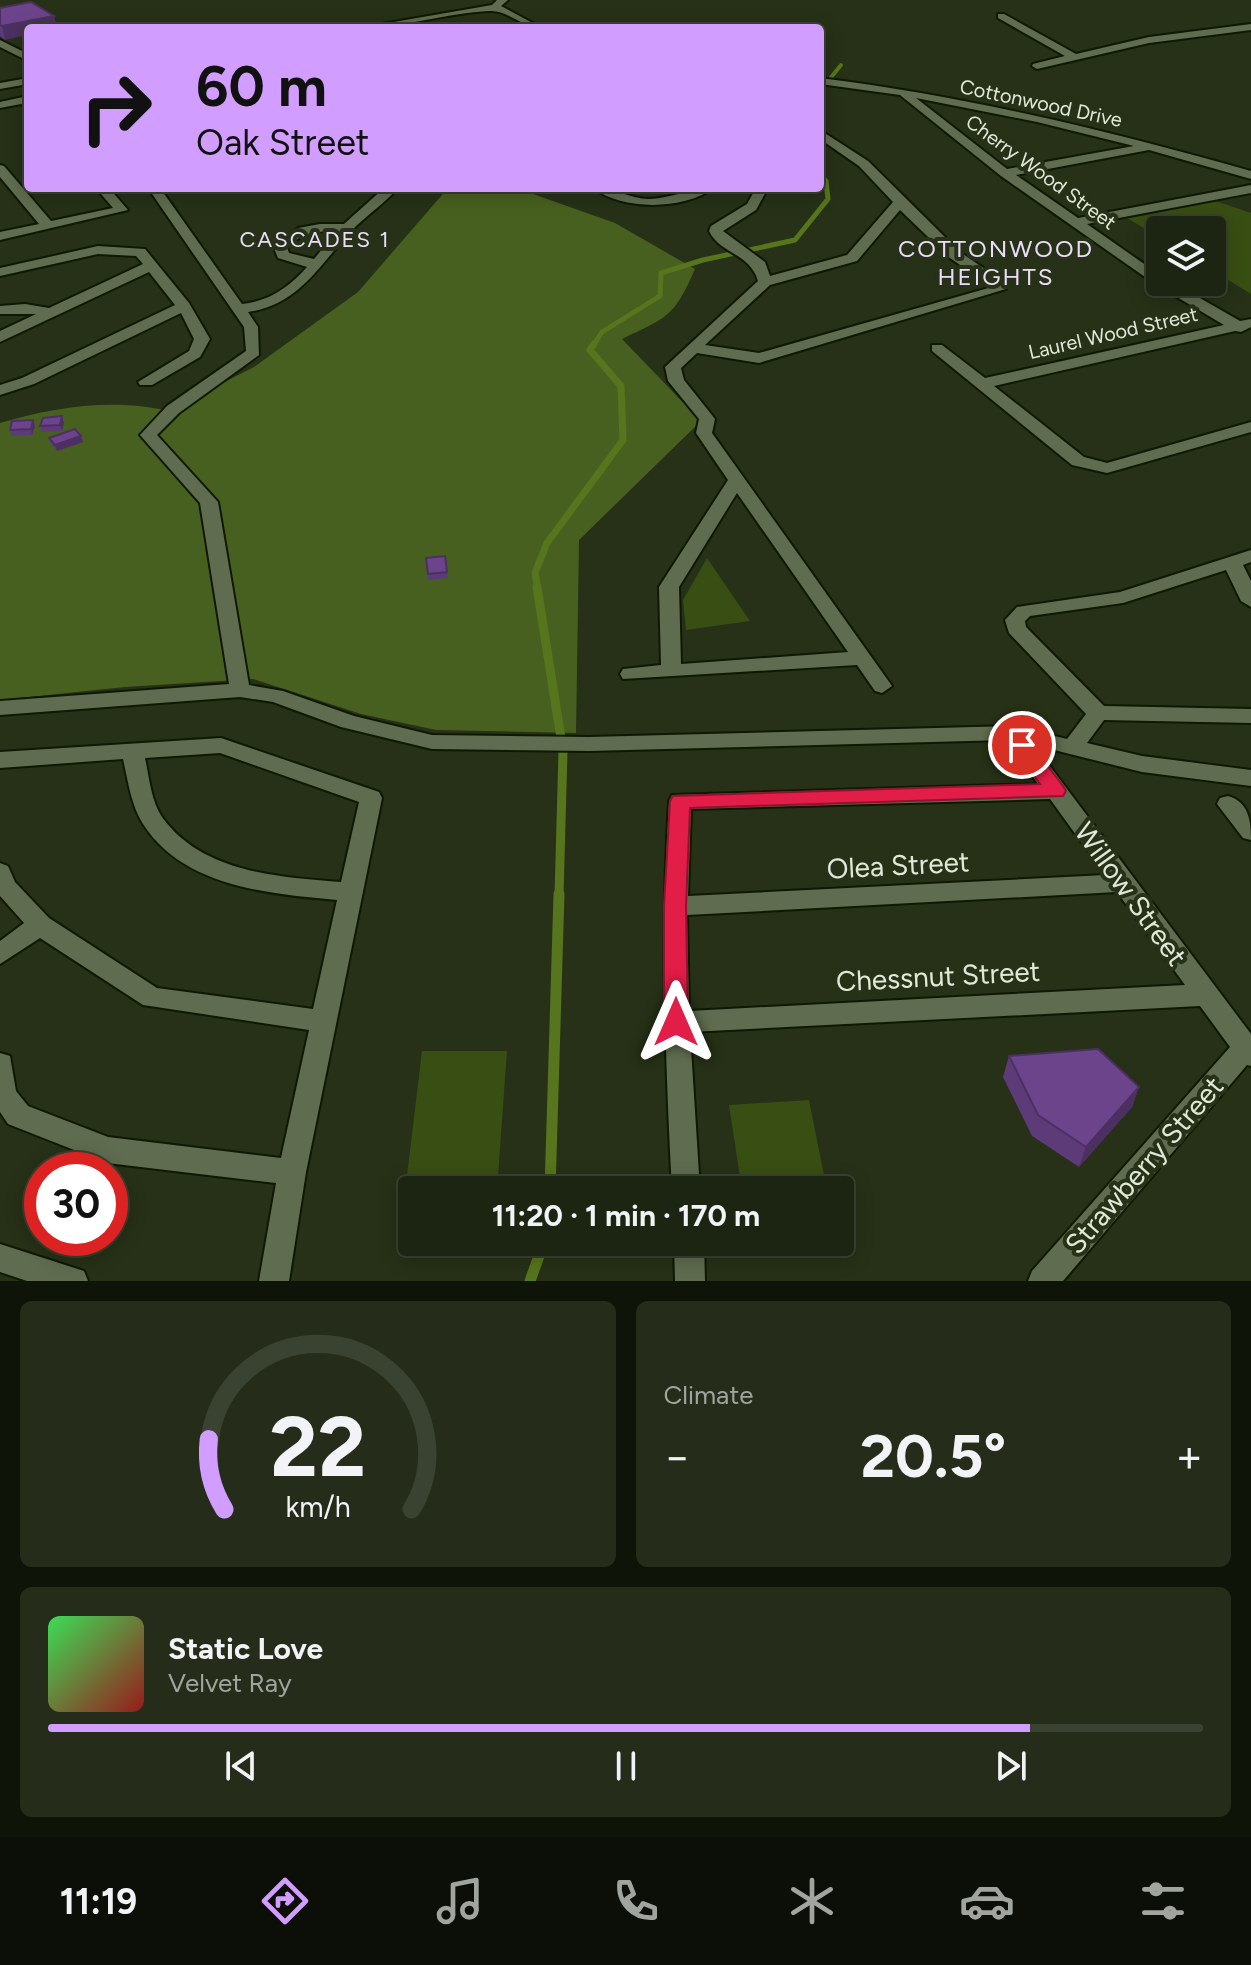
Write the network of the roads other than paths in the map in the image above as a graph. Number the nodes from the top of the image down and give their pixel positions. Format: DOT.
graph roads {
  1 [pos="499,4"];
  2 [pos="1001,16"];
  3 [pos="386,24"];
  4 [pos="531,24"];
  5 [pos="1251,27"];
  6 [pos="0,43"];
  7 [pos="24,56"];
  8 [pos="24,57"];
  9 [pos="1074,57"];
  10 [pos="0,59"];
  11 [pos="1037,66"];
  12 [pos="24,68"];
  13 [pos="14,70"];
  14 [pos="24,82"];
  15 [pos="824,82"];
  16 [pos="0,86"];
  17 [pos="900,91"];
  18 [pos="24,101"];
  19 [pos="0,105"];
  20 [pos="824,137"];
  21 [pos="1153,147"];
  22 [pos="0,169"];
  23 [pos="1005,173"];
  24 [pos="1251,175"];
  25 [pos="1251,189"];
  26 [pos="106,192"];
  27 [pos="157,192"];
  28 [pos="388,192"];
  29 [pos="611,192"];
  30 [pos="694,192"];
  31 [pos="761,192"];
  32 [pos="900,202"];
  33 [pos="1075,222"];
  34 [pos="48,226"];
  35 [pos="347,228"];
  36 [pos="0,236"];
  37 [pos="317,264"];
  38 [pos="152,265"];
  39 [pos="0,272"];
  40 [pos="1146,272"];
  41 [pos="765,282"];
  42 [pos="1187,296"];
  43 [pos="184,306"];
  44 [pos="239,309"];
  45 [pos="0,310"];
  46 [pos="51,313"];
  47 [pos="1246,327"];
  48 [pos="0,337"];
  49 [pos="693,348"];
  50 [pos="937,348"];
  51 [pos="146,382"];
  52 [pos="985,383"];
  53 [pos="0,390"];
  54 [pos="1251,427"];
  55 [pos="737,480"];
  56 [pos="1242,559"];
  57 [pos="1251,601"];
  58 [pos="862,658"];
  59 [pos="671,671"];
  60 [pos="630,674"];
  61 [pos="882,686"];
  62 [pos="240,690"];
  63 [pos="0,708"];
  64 [pos="1098,713"];
  65 [pos="1251,716"];
  66 [pos="1013,733"];
  67 [pos="1073,746"];
  68 [pos="132,750"];
  69 [pos="0,760"];
  70 [pos="1251,778"];
  71 [pos="1055,791"];
  72 [pos="1228,804"];
  73 [pos="1251,832"];
  74 [pos="0,872"];
  75 [pos="1123,883"];
  76 [pos="351,892"];
  77 [pos="675,906"];
  78 [pos="40,925"];
  79 [pos="0,954"];
  80 [pos="1204,995"];
  81 [pos="324,1021"];
  82 [pos="676,1022"];
  83 [pos="1248,1052"];
  84 [pos="0,1064"];
  85 [pos="292,1172"];
  86 [pos="685,1176"];
  87 [pos="689,1256"];
  88 [pos="0,1258"];
  89 [pos="73,1281"];
  90 [pos="274,1281"];
  91 [pos="690,1281"];
  92 [pos="1043,1281"];
  1 -- 3 [label="street"];
  1 -- 4 [label="street"];
  2 -- 9 [label="street"];
  5 -- 9 [label="street"];
  6 -- 7 [label="street"];
  8 -- 10 [label="street"];
  9 -- 11 [label="street"];
  12 -- 13 [label="street"];
  14 -- 16 [label="street"];
  15 -- 17 [label="street, Cottonwood Drive"];
  17 -- 21 [label="street, Cottonwood Drive"];
  17 -- 23 [label="street, Cherry Wood Street"];
  18 -- 19 [label="street"];
  20 -- 32 [label="street"];
  21 -- 23 [label="street"];
  21 -- 24 [label="street, Cottonwood Drive"];
  22 -- 34 [label="street"];
  23 -- 33 [label="street, Cherry Wood Street"];
  25 -- 33 [label="street"];
  26 -- 34 [label="street"];
  27 -- 44 [label="street"];
  28 -- 35 [label="street"];
  29 -- 30 [label="street"];
  31 -- 41 [label="street"];
  32 -- 41 [label="street"];
  32 -- 49 [label="street"];
  33 -- 40 [label="street, Cherry Wood Street"];
  34 -- 36 [label="street"];
  35 -- 37 [label="street"];
  35 -- 37 [label="street"];
  37 -- 44 [label="street"];
  38 -- 39 [label="street"];
  38 -- 43 [label="street"];
  38 -- 46 [label="street"];
  41 -- 49 [label="street"];
  42 -- 47 [label="street, Cherry Wood Street"];
  43 -- 51 [label="street"];
  43 -- 53 [label="street"];
  44 -- 62 [label="street"];
  45 -- 46 [label="street"];
  46 -- 48 [label="street"];
  47 -- 52 [label="street, Laurel Wood Street"];
  49 -- 55 [label="street"];
  50 -- 52 [label="street"];
  52 -- 54 [label="street"];
  55 -- 58 [label="street"];
  55 -- 59 [label="street"];
  56 -- 57 [label="street"];
  56 -- 64 [label="street"];
  58 -- 59 [label="street"];
  58 -- 61 [label="street"];
  59 -- 60 [label="street"];
  62 -- 63 [label="street"];
  62 -- 66 [label="street"];
  64 -- 65 [label="street"];
  64 -- 67 [label="street"];
  66 -- 67 [label="street"];
  66 -- 71 [label="street, Willow Street"];
  67 -- 70 [label="street"];
  68 -- 69 [label="street"];
  68 -- 76 [label="street"];
  68 -- 76 [label="street"];
  71 -- 75 [label="street, Willow Street"];
  71 -- 77 [label="street"];
  72 -- 73 [label="street"];
  74 -- 78 [label="street"];
  75 -- 77 [label="street, Olea Street"];
  75 -- 80 [label="street, Willow Street"];
  76 -- 81 [label="street"];
  77 -- 82 [label="street"];
  78 -- 79 [label="street"];
  78 -- 81 [label="street"];
  80 -- 82 [label="street, Chessnut Street"];
  80 -- 83 [label="street, Willow Street"];
  81 -- 85 [label="street"];
  82 -- 86 [label="street"];
  83 -- 92 [label="street, Strawberry Street"];
  84 -- 85 [label="street"];
  85 -- 90 [label="street"];
  87 -- 91 [label="street"];
  88 -- 89 [label="street"];
}
